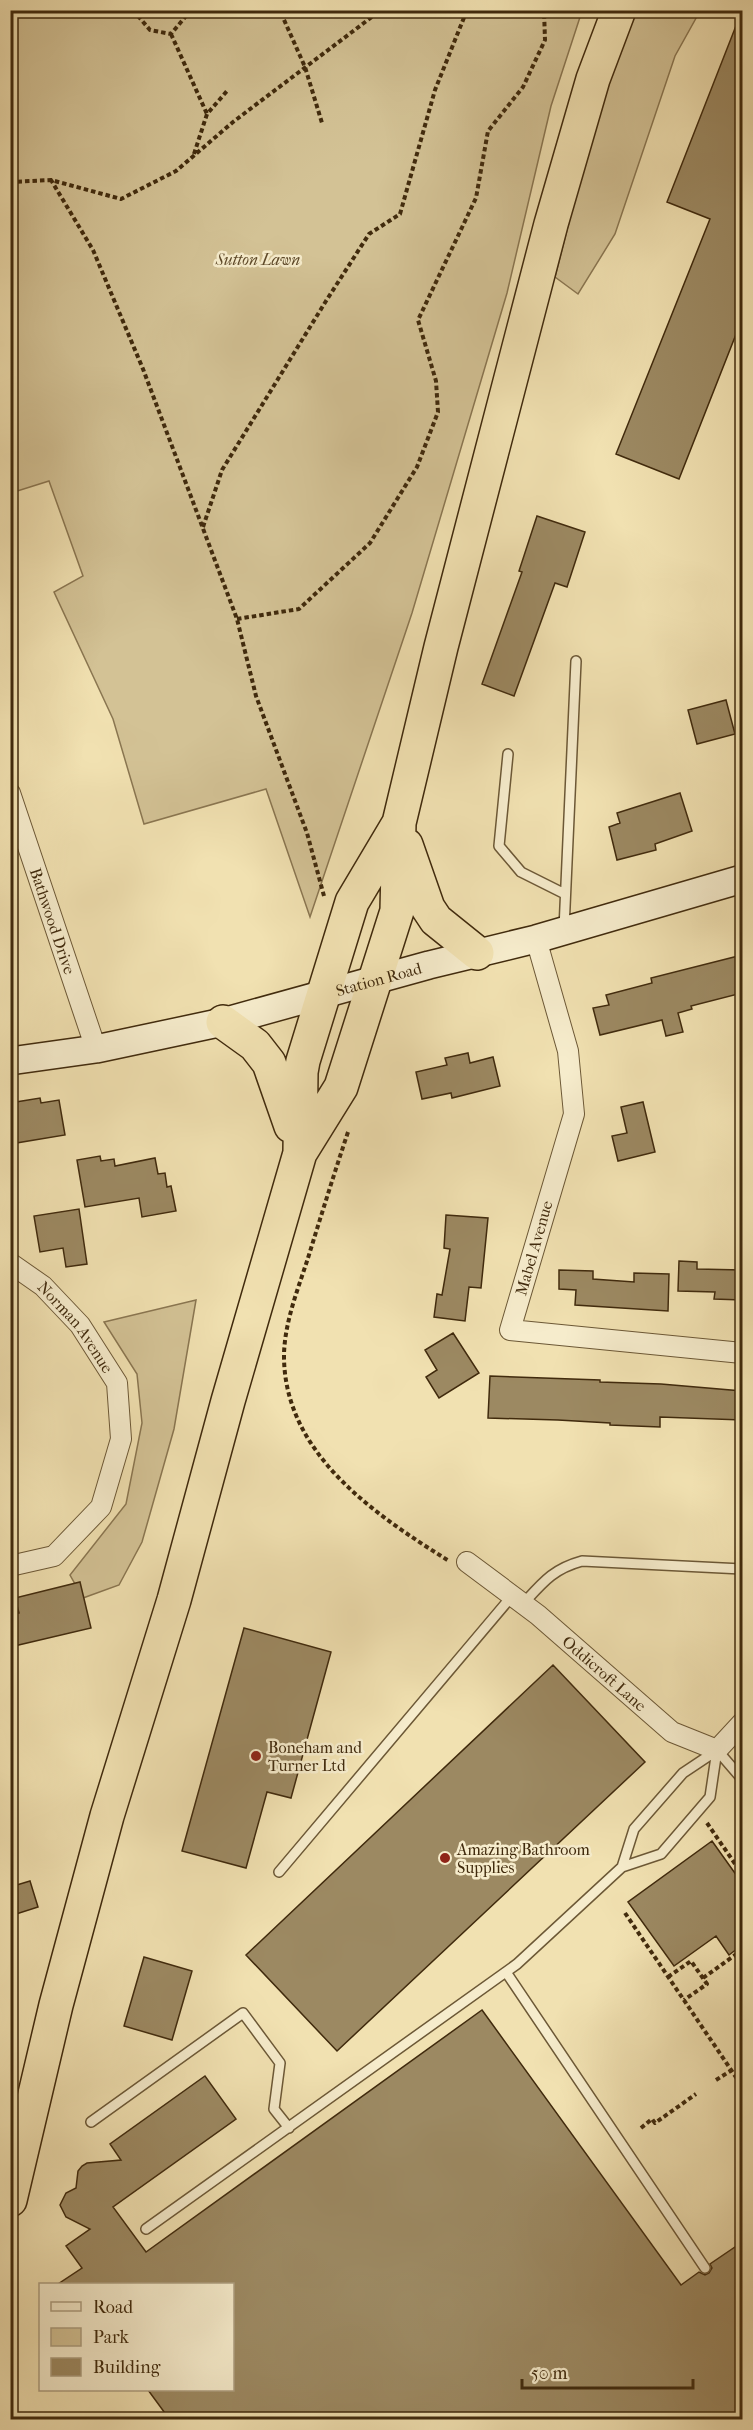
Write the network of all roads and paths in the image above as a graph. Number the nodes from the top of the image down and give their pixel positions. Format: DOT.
graph roads {
  1 [pos="133,10"];
  2 [pos="191,10"];
  3 [pos="381,10"];
  4 [pos="467,10"];
  5 [pos="544,10"];
  6 [pos="619,10"];
  7 [pos="281,13"];
  8 [pos="171,34"];
  9 [pos="305,67"];
  10 [pos="227,91"];
  11 [pos="207,114"];
  12 [pos="322,123"];
  13 [pos="194,155"];
  14 [pos="51,180"];
  15 [pos="10,182"];
  16 [pos="203,528"];
  17 [pos="237,619"];
  18 [pos="576,661"];
  19 [pos="508,754"];
  20 [pos="10,793"];
  21 [pos="399,823"];
  22 [pos="742,879"];
  23 [pos="565,894"];
  24 [pos="346,924"];
  25 [pos="564,931"];
  26 [pos="536,939"];
  27 [pos="477,953"];
  28 [pos="376,980"];
  29 [pos="323,995"];
  30 [pos="223,1022"];
  31 [pos="96,1049"];
  32 [pos="10,1061"];
  33 [pos="351,1121"];
  34 [pos="300,1153"];
  35 [pos="10,1263"];
  36 [pos="742,1353"];
  37 [pos="467,1562"];
  38 [pos="10,1566"];
  39 [pos="742,1569"];
  40 [pos="517,1600"];
  41 [pos="742,1724"];
  42 [pos="717,1750"];
  43 [pos="742,1779"];
  44 [pos="699,1810"];
  45 [pos="622,1867"];
  46 [pos="279,1872"];
  47 [pos="742,1874"];
  48 [pos="625,1913"];
  49 [pos="742,1950"];
  50 [pos="506,1972"];
  51 [pos="668,1977"];
  52 [pos="703,1978"];
  53 [pos="684,2000"];
  54 [pos="732,2070"];
  55 [pos="716,2080"];
  56 [pos="742,2086"];
  57 [pos="696,2094"];
  58 [pos="91,2122"];
  59 [pos="289,2128"];
  60 [pos="641,2128"];
  61 [pos="10,2200"];
  62 [pos="146,2229"];
  63 [pos="705,2268"];
  1 -- 8 [label="path"];
  2 -- 8 [label="path"];
  3 -- 9 [label="path"];
  4 -- 16 [label="path"];
  5 -- 17 [label="path"];
  6 -- 21 [label="highway"];
  7 -- 9 [label="path"];
  8 -- 11 [label="path"];
  9 -- 12 [label="path"];
  9 -- 13 [label="path"];
  10 -- 11 [label="path"];
  11 -- 13 [label="path"];
  13 -- 14 [label="path"];
  14 -- 15 [label="path"];
  14 -- 16 [label="path"];
  16 -- 17 [label="path"];
  17 -- 24 [label="path"];
  18 -- 23 [label="lane"];
  19 -- 23 [label="lane"];
  20 -- 31 [label="street, Bathwood Drive"];
  21 -- 24 [label="highway"];
  21 -- 27 [label="highway"];
  21 -- 28 [label="highway"];
  22 -- 25 [label="main road, Station Road"];
  23 -- 25 [label="lane"];
  24 -- 29 [label="highway"];
  25 -- 26 [label="main road, Station Road"];
  26 -- 27 [label="main road, Station Road"];
  26 -- 36 [label="street, Mabel Avenue"];
  27 -- 28 [label="main road, Station Road"];
  28 -- 29 [label="main road, Station Road"];
  28 -- 34 [label="highway"];
  29 -- 30 [label="main road, Station Road"];
  29 -- 34 [label="highway"];
  30 -- 31 [label="main road, Station Road"];
  30 -- 34 [label="highway"];
  31 -- 32 [label="main road, Station Road"];
  33 -- 37 [label="path"];
  34 -- 61 [label="highway"];
  35 -- 38 [label="street, Norman Avenue"];
  37 -- 40 [label="street, Oddicroft Lane"];
  39 -- 40 [label="lane"];
  40 -- 42 [label="street, Oddicroft Lane"];
  40 -- 46 [label="lane"];
  41 -- 42 [label="street"];
  42 -- 43 [label="lane"];
  42 -- 44 [label="lane"];
  42 -- 45 [label="lane"];
  44 -- 45 [label="lane"];
  44 -- 47 [label="path"];
  45 -- 50 [label="lane"];
  48 -- 51 [label="path"];
  49 -- 52 [label="path"];
  50 -- 59 [label="lane"];
  50 -- 63 [label="lane"];
  51 -- 52 [label="path"];
  51 -- 53 [label="path"];
  52 -- 53 [label="path"];
  53 -- 54 [label="path"];
  54 -- 55 [label="path"];
  54 -- 56 [label="path"];
  57 -- 60 [label="path"];
  58 -- 59 [label="lane"];
  59 -- 62 [label="lane"];
}
